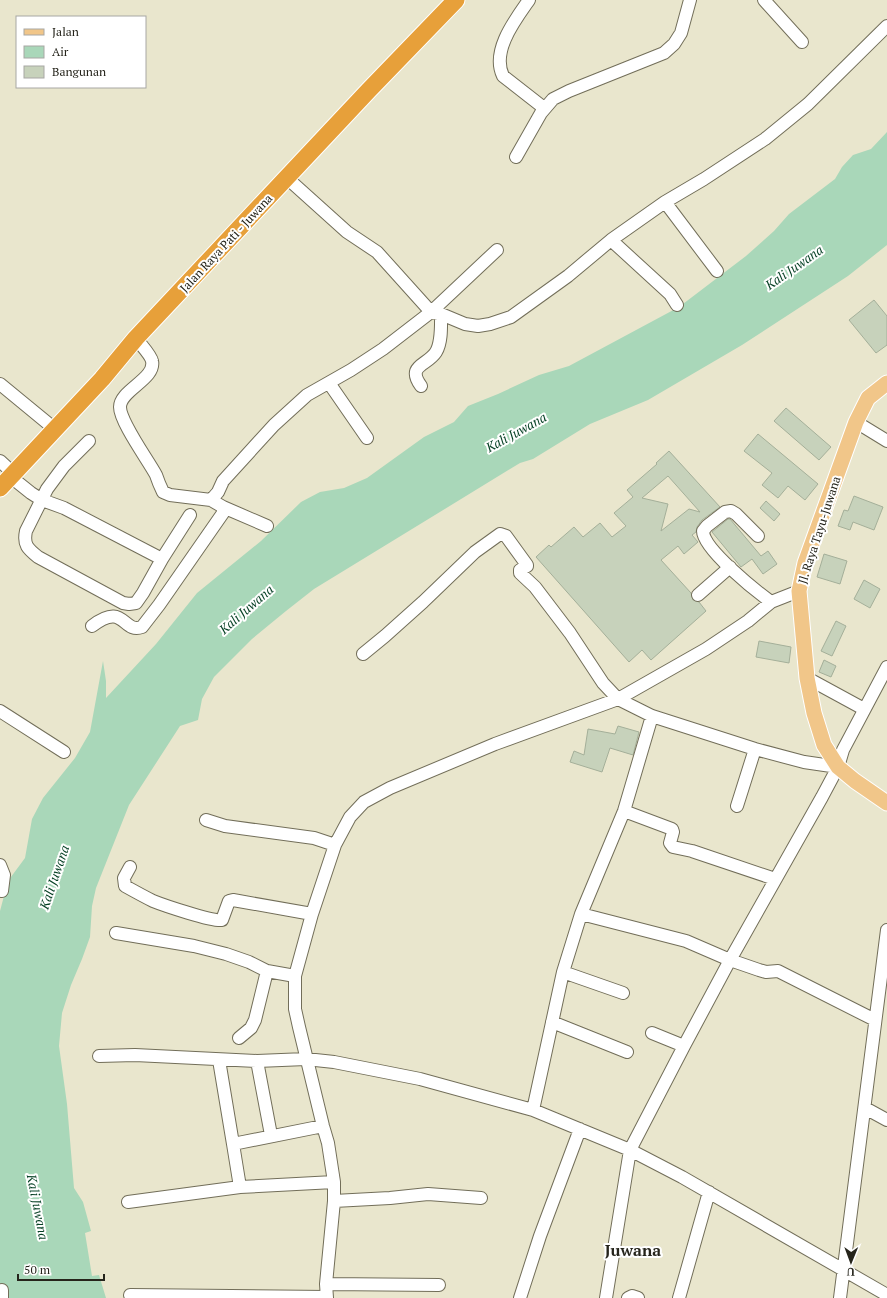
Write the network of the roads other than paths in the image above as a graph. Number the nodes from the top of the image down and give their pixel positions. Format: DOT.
graph roads {
  1 [pos="456,0"];
  2 [pos="529,0"];
  3 [pos="690,0"];
  4 [pos="764,0"];
  5 [pos="887,26"];
  6 [pos="802,42"];
  7 [pos="544,108"];
  8 [pos="516,157"];
  9 [pos="287,178"];
  10 [pos="665,202"];
  11 [pos="611,240"];
  12 [pos="497,250"];
  13 [pos="717,271"];
  14 [pos="677,305"];
  15 [pos="436,313"];
  16 [pos="136,338"];
  17 [pos="329,383"];
  18 [pos="887,383"];
  19 [pos="0,384"];
  20 [pos="421,386"];
  21 [pos="856,422"];
  22 [pos="56,430"];
  23 [pos="367,438"];
  24 [pos="89,441"];
  25 [pos="887,441"];
  26 [pos="0,461"];
  27 [pos="8,480"];
  28 [pos="42,500"];
  29 [pos="212,500"];
  30 [pos="222,507"];
  31 [pos="190,515"];
  32 [pos="267,526"];
  33 [pos="758,536"];
  34 [pos="162,559"];
  35 [pos="730,567"];
  36 [pos="799,591"];
  37 [pos="698,595"];
  38 [pos="771,602"];
  39 [pos="92,626"];
  40 [pos="363,654"];
  41 [pos="887,667"];
  42 [pos="807,678"];
  43 [pos="618,699"];
  44 [pos="864,709"];
  45 [pos="0,711"];
  46 [pos="652,716"];
  47 [pos="755,749"];
  48 [pos="64,752"];
  49 [pos="838,766"];
  50 [pos="887,803"];
  51 [pos="736,806"];
  52 [pos="624,811"];
  53 [pos="206,820"];
  54 [pos="335,845"];
  55 [pos="0,865"];
  56 [pos="130,867"];
  57 [pos="774,879"];
  58 [pos="2,891"];
  59 [pos="312,914"];
  60 [pos="581,914"];
  61 [pos="887,930"];
  62 [pos="116,933"];
  63 [pos="730,960"];
  64 [pos="267,971"];
  65 [pos="563,972"];
  66 [pos="295,976"];
  67 [pos="623,993"];
  68 [pos="875,1020"];
  69 [pos="552,1022"];
  70 [pos="652,1033"];
  71 [pos="239,1038"];
  72 [pos="684,1046"];
  73 [pos="627,1052"];
  74 [pos="99,1056"];
  75 [pos="306,1059"];
  76 [pos="219,1060"];
  77 [pos="257,1061"];
  78 [pos="865,1108"];
  79 [pos="533,1110"];
  80 [pos="887,1120"];
  81 [pos="323,1126"];
  82 [pos="580,1129"];
  83 [pos="271,1136"];
  84 [pos="233,1144"];
  85 [pos="630,1150"];
  86 [pos="334,1182"];
  87 [pos="240,1188"];
  88 [pos="709,1192"];
  89 [pos="481,1198"];
  90 [pos="334,1201"];
  91 [pos="128,1202"];
  92 [pos="843,1270"];
  93 [pos="326,1284"];
  94 [pos="438,1285"];
  95 [pos="130,1295"];
  96 [pos="887,1295"];
  97 [pos="327,1297"];
  98 [pos="520,1298"];
  99 [pos="606,1298"];
  100 [pos="628,1298"];
  101 [pos="638,1298"];
  102 [pos="679,1298"];
  103 [pos="840,1298"];
  1 -- 9 [label="highway, Jalan Raya Pati - Juwana"];
  2 -- 7 [label="street"];
  3 -- 7 [label="street"];
  4 -- 6 [label="street"];
  5 -- 10 [label="street"];
  7 -- 8 [label="street"];
  9 -- 15 [label="street"];
  9 -- 16 [label="highway, Jalan Raya Pati - Juwana"];
  10 -- 11 [label="street"];
  10 -- 13 [label="street"];
  11 -- 14 [label="street"];
  11 -- 15 [label="street"];
  12 -- 15 [label="street"];
  15 -- 17 [label="street"];
  15 -- 20 [label="street"];
  16 -- 22 [label="highway, Jalan Raya Pati - Juwana"];
  16 -- 29 [label="street"];
  17 -- 23 [label="street"];
  17 -- 29 [label="street"];
  18 -- 21 [label="main road, Jl. Raya Tayu-Juwana"];
  19 -- 22 [label="street"];
  21 -- 25 [label="street"];
  21 -- 36 [label="main road, Jl. Raya Tayu-Juwana"];
  22 -- 27 [label="highway, Jalan Raya Pati - Juwana"];
  24 -- 28 [label="street"];
  26 -- 27 [label="street"];
  27 -- 28 [label="street"];
  28 -- 34 [label="street"];
  28 -- 34 [label="street"];
  29 -- 30 [label="street"];
  30 -- 32 [label="street"];
  30 -- 39 [label="street"];
  31 -- 34 [label="street"];
  33 -- 35 [label="street"];
  35 -- 37 [label="street"];
  35 -- 38 [label="street"];
  36 -- 38 [label="street"];
  36 -- 42 [label="main road, Jl. Raya Tayu-Juwana"];
  38 -- 43 [label="street"];
  40 -- 43 [label="street"];
  41 -- 44 [label="street"];
  42 -- 44 [label="street"];
  42 -- 49 [label="main road, Jl. Raya Tayu-Juwana"];
  43 -- 46 [label="street"];
  43 -- 54 [label="street"];
  44 -- 49 [label="street"];
  45 -- 48 [label="street"];
  46 -- 47 [label="street"];
  46 -- 52 [label="street"];
  47 -- 49 [label="street"];
  47 -- 51 [label="street"];
  49 -- 50 [label="main road, Jl. Raya Tayu-Juwana"];
  49 -- 57 [label="street"];
  52 -- 57 [label="street"];
  52 -- 60 [label="street"];
  53 -- 54 [label="street"];
  54 -- 59 [label="street"];
  55 -- 58 [label="street"];
  56 -- 59 [label="street"];
  57 -- 63 [label="street"];
  59 -- 66 [label="street"];
  60 -- 63 [label="street"];
  60 -- 65 [label="street"];
  61 -- 68 [label="street"];
  62 -- 64 [label="street"];
  63 -- 68 [label="street"];
  63 -- 72 [label="street"];
  64 -- 66 [label="street"];
  64 -- 71 [label="street"];
  65 -- 67 [label="street"];
  65 -- 69 [label="street"];
  66 -- 75 [label="street"];
  68 -- 78 [label="street"];
  69 -- 73 [label="street"];
  69 -- 79 [label="street"];
  70 -- 72 [label="street"];
  72 -- 85 [label="street"];
  74 -- 76 [label="street"];
  75 -- 77 [label="street"];
  75 -- 79 [label="street"];
  75 -- 81 [label="street"];
  76 -- 77 [label="street"];
  76 -- 84 [label="street"];
  77 -- 83 [label="street"];
  78 -- 80 [label="street"];
  78 -- 92 [label="street"];
  79 -- 82 [label="street"];
  81 -- 83 [label="street"];
  81 -- 86 [label="street"];
  82 -- 85 [label="street"];
  82 -- 98 [label="street"];
  83 -- 84 [label="street"];
  84 -- 87 [label="street"];
  85 -- 88 [label="street"];
  85 -- 99 [label="street"];
  86 -- 87 [label="street"];
  86 -- 90 [label="street"];
  87 -- 91 [label="street"];
  88 -- 92 [label="street"];
  88 -- 102 [label="street"];
  89 -- 90 [label="street"];
  90 -- 93 [label="street"];
  92 -- 96 [label="street"];
  92 -- 103 [label="street"];
  93 -- 94 [label="street"];
  93 -- 97 [label="street"];
  95 -- 97 [label="street"];
  100 -- 101 [label="street"];
}
